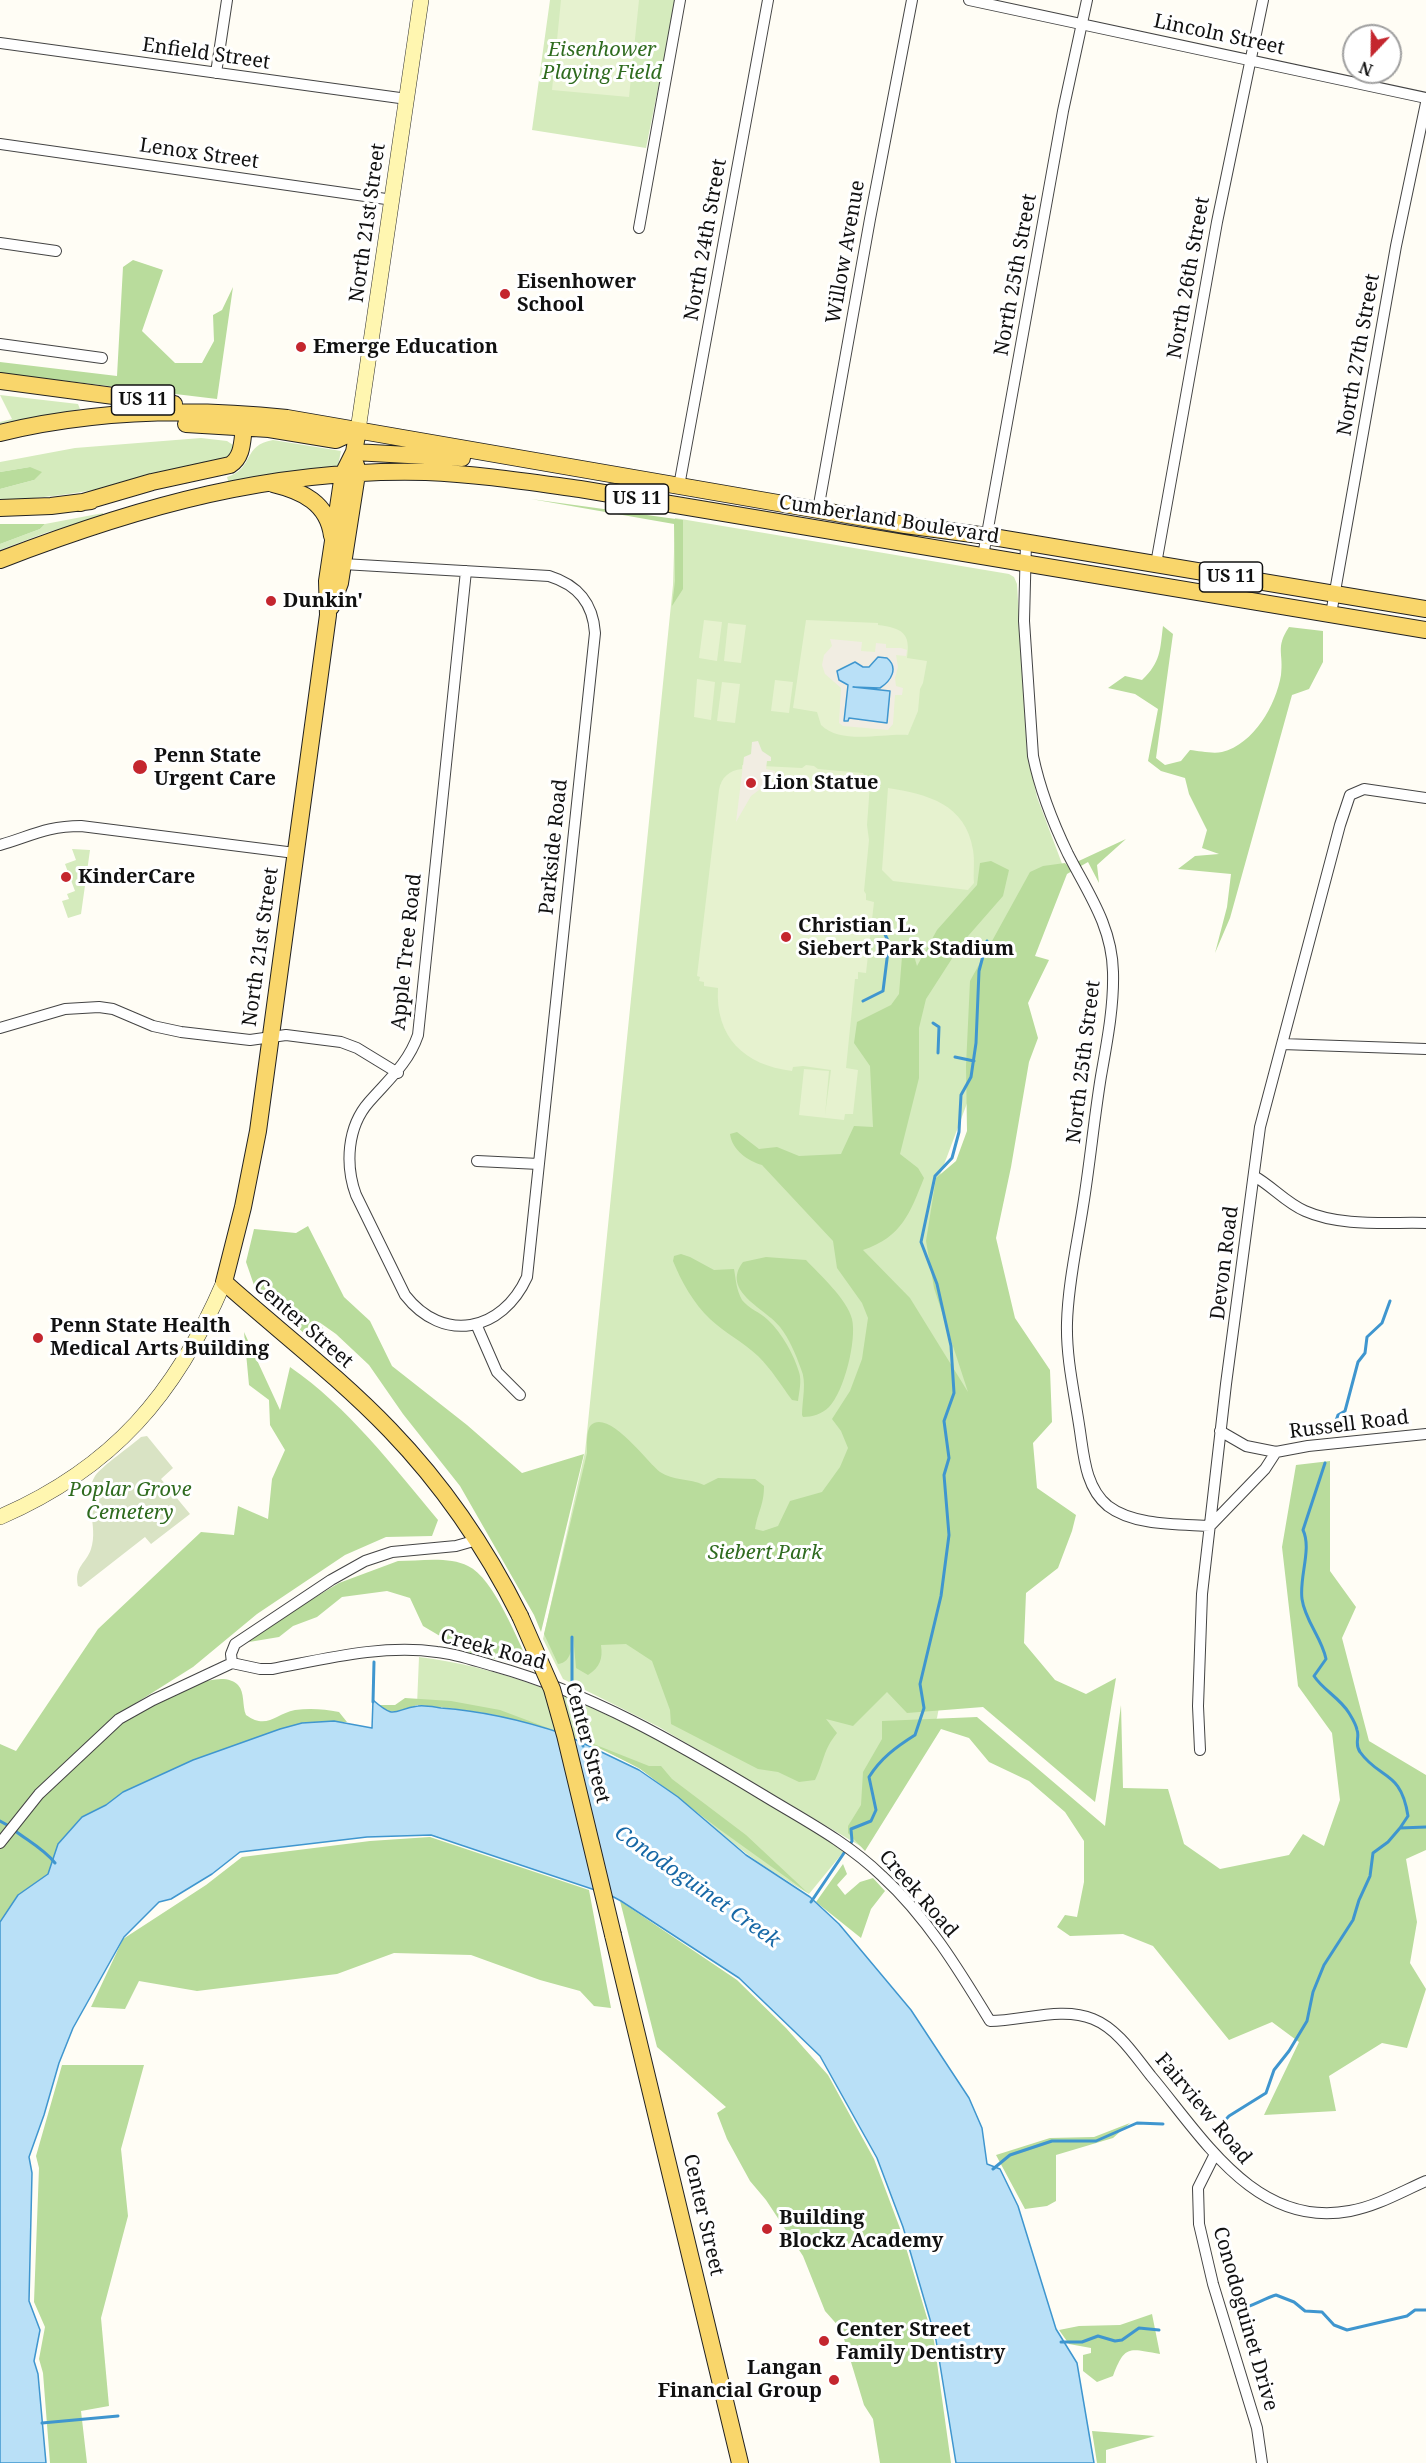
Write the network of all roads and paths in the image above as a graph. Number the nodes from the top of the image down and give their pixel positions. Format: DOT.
graph roads {
  1 [pos="226,0"];
  2 [pos="421,0"];
  3 [pos="680,0"];
  4 [pos="768,0"];
  5 [pos="912,0"];
  6 [pos="969,0"];
  7 [pos="1087,0"];
  8 [pos="1263,0"];
  9 [pos="1082,25"];
  10 [pos="0,44"];
  11 [pos="1250,60"];
  12 [pos="216,73"];
  13 [pos="1426,98"];
  14 [pos="407,99"];
  15 [pos="1426,103"];
  16 [pos="0,144"];
  17 [pos="393,200"];
  18 [pos="639,228"];
  19 [pos="0,243"];
  20 [pos="56,251"];
  21 [pos="0,344"];
  22 [pos="102,358"];
  23 [pos="0,381"];
  24 [pos="258,415"];
  25 [pos="244,427"];
  26 [pos="358,430"];
  27 [pos="0,433"];
  28 [pos="0,444"];
  29 [pos="354,452"];
  30 [pos="535,463"];
  31 [pos="350,474"];
  32 [pos="266,483"];
  33 [pos="679,486"];
  34 [pos="178,500"];
  35 [pos="80,502"];
  36 [pos="0,508"];
  37 [pos="818,510"];
  38 [pos="905,525"];
  39 [pos="801,527"];
  40 [pos="987,536"];
  41 [pos="333,541"];
  42 [pos="1026,542"];
  43 [pos="983,556"];
  44 [pos="0,560"];
  45 [pos="1024,563"];
  46 [pos="343,564"];
  47 [pos="1156,564"];
  48 [pos="466,571"];
  49 [pos="1335,594"];
  50 [pos="1426,609"];
  51 [pos="1331,614"];
  52 [pos="328,615"];
  53 [pos="1426,630"];
  54 [pos="1426,798"];
  55 [pos="0,845"];
  56 [pos="295,853"];
  57 [pos="0,1028"];
  58 [pos="270,1036"];
  59 [pos="1282,1044"];
  60 [pos="1426,1049"];
  61 [pos="398,1073"];
  62 [pos="477,1161"];
  63 [pos="539,1164"];
  64 [pos="1254,1176"];
  65 [pos="1426,1223"];
  66 [pos="224,1282"];
  67 [pos="477,1324"];
  68 [pos="520,1395"];
  69 [pos="1221,1431"];
  70 [pos="1426,1434"];
  71 [pos="1276,1452"];
  72 [pos="0,1517"];
  73 [pos="1210,1526"];
  74 [pos="477,1540"];
  75 [pos="232,1664"];
  76 [pos="1200,1750"];
  77 [pos="3,1839"];
  78 [pos="972,1992"];
  79 [pos="1215,2154"];
  80 [pos="1426,2181"];
  81 [pos="741,2463"];
  82 [pos="1262,2463"];
  1 -- 12 [label="street"];
  2 -- 14 [label="main road, North 21st Street"];
  3 -- 18 [label="street"];
  4 -- 33 [label="street, North 24th Street"];
  5 -- 37 [label="street, Willow Avenue"];
  6 -- 9 [label="street, Lincoln Street"];
  7 -- 9 [label="street, North 25th Street"];
  8 -- 11 [label="street, North 26th Street"];
  9 -- 11 [label="street, Lincoln Street"];
  9 -- 40 [label="street, North 25th Street"];
  10 -- 12 [label="street, Enfield Street"];
  11 -- 13 [label="street, Lincoln Street"];
  11 -- 47 [label="street, North 26th Street"];
  12 -- 14 [label="street, Enfield Street"];
  14 -- 17 [label="main road, North 21st Street"];
  15 -- 49 [label="street, North 27th Street"];
  16 -- 17 [label="street, Lenox Street"];
  17 -- 26 [label="main road, North 21st Street"];
  19 -- 20 [label="street"];
  21 -- 22 [label="street"];
  23 -- 24 [label="main road, US 11"];
  24 -- 26 [label="main road, US 11"];
  24 -- 27 [label="main road"];
  25 -- 26 [label="main road"];
  25 -- 28 [label="main road"];
  25 -- 35 [label="main road"];
  26 -- 29 [label="main road, North 21st Street"];
  26 -- 30 [label="main road, Cumberland Boulevard / US 11"];
  29 -- 30 [label="main road"];
  29 -- 31 [label="main road, North 21st Street"];
  30 -- 33 [label="main road, Cumberland Boulevard / US 11"];
  31 -- 32 [label="main road, US 11"];
  31 -- 39 [label="main road, Cumberland Boulevard / US 11"];
  31 -- 41 [label="main road, North 21st Street"];
  31 -- 46 [label="main road, North 21st Street"];
  32 -- 34 [label="main road, US 11"];
  32 -- 41 [label="main road"];
  33 -- 37 [label="main road, Cumberland Boulevard / US 11"];
  34 -- 35 [label="main road, US 11"];
  34 -- 44 [label="main road"];
  35 -- 36 [label="main road, US 11"];
  37 -- 38 [label="main road, Cumberland Boulevard / US 11"];
  38 -- 39 [label="main road"];
  38 -- 40 [label="main road, Cumberland Boulevard / US 11"];
  39 -- 43 [label="main road, Cumberland Boulevard / US 11"];
  40 -- 42 [label="main road, Cumberland Boulevard / US 11"];
  40 -- 43 [label="street, North 25th Street"];
  41 -- 52 [label="main road, North 21st Street"];
  42 -- 45 [label="street, North 25th Street"];
  42 -- 47 [label="main road, Cumberland Boulevard / US 11"];
  43 -- 45 [label="main road, Cumberland Boulevard / US 11"];
  45 -- 51 [label="main road, Cumberland Boulevard / US 11"];
  45 -- 73 [label="street, North 25th Street"];
  46 -- 48 [label="street, Parkside Road"];
  46 -- 52 [label="main road, North 21st Street"];
  47 -- 49 [label="main road, Cumberland Boulevard / US 11"];
  48 -- 61 [label="street, Apple Tree Road"];
  48 -- 63 [label="street, Parkside Road"];
  49 -- 50 [label="main road, Cumberland Boulevard / US 11"];
  49 -- 51 [label="street, North 27th Street"];
  51 -- 53 [label="main road, Cumberland Boulevard / US 11"];
  52 -- 56 [label="main road, North 21st Street"];
  54 -- 59 [label="street, Devon Road"];
  55 -- 56 [label="street"];
  56 -- 58 [label="main road, North 21st Street"];
  57 -- 58 [label="street"];
  58 -- 61 [label="street"];
  58 -- 66 [label="main road, North 21st Street"];
  59 -- 60 [label="street"];
  59 -- 64 [label="street, Devon Road"];
  61 -- 67 [label="street, Apple Tree Road"];
  62 -- 63 [label="street"];
  63 -- 67 [label="street, Parkside Road"];
  64 -- 65 [label="street"];
  64 -- 69 [label="street, Devon Road"];
  66 -- 72 [label="main road"];
  66 -- 74 [label="main road, Center Street"];
  67 -- 68 [label="street"];
  69 -- 71 [label="street, Russell Road"];
  69 -- 73 [label="street, Devon Road"];
  70 -- 71 [label="street, Russell Road"];
  71 -- 73 [label="street, Russell Road"];
  73 -- 76 [label="street, Devon Road"];
  74 -- 75 [label="street"];
  74 -- 81 [label="main road, Center Street, bridge"];
  75 -- 77 [label="street"];
  75 -- 78 [label="street, Creek Road"];
  78 -- 79 [label="street, Fairview Road"];
  79 -- 80 [label="street, Fairview Road"];
  79 -- 82 [label="street, Conodoguinet Drive"];
}
